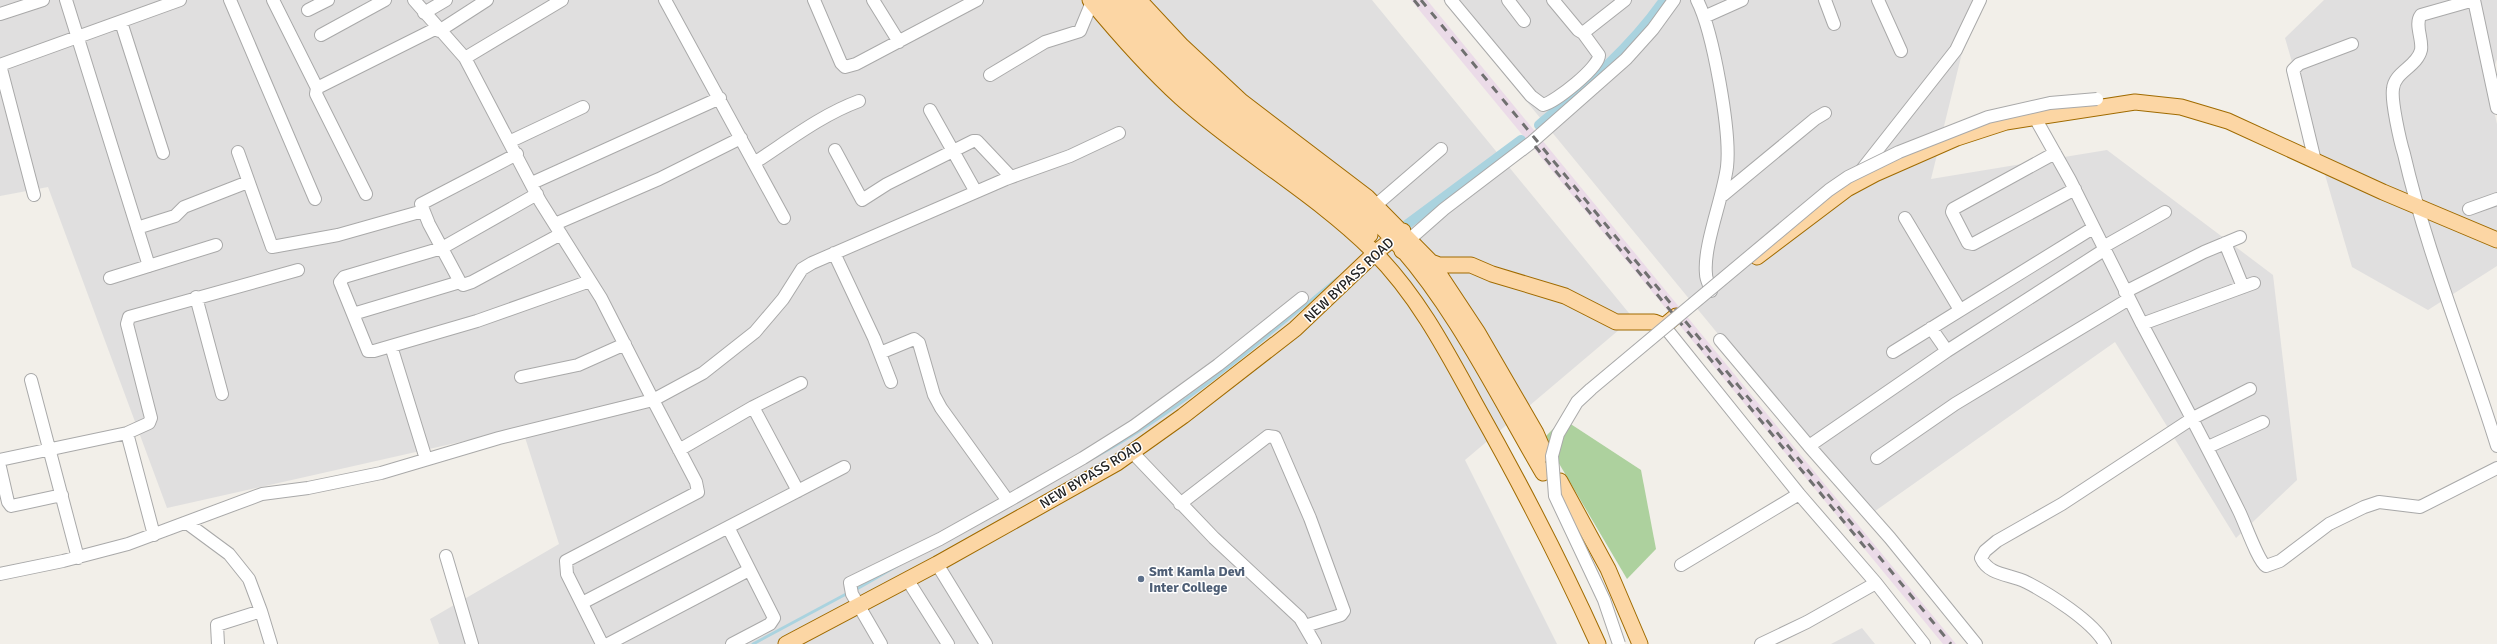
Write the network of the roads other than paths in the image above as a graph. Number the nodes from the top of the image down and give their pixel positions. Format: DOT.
graph roads {
  1 [pos="43,0"];
  2 [pos="66,0"];
  3 [pos="180,0"];
  4 [pos="230,0"];
  5 [pos="273,0"];
  6 [pos="328,0"];
  7 [pos="386,0"];
  8 [pos="414,0"];
  9 [pos="446,0"];
  10 [pos="487,0"];
  11 [pos="562,0"];
  12 [pos="665,0"];
  13 [pos="814,0"];
  14 [pos="873,0"];
  15 [pos="977,0"];
  16 [pos="1107,0"];
  17 [pos="1123,0"];
  18 [pos="1139,0"];
  19 [pos="1451,0"];
  20 [pos="1508,0"];
  21 [pos="1553,0"];
  22 [pos="1625,0"];
  23 [pos="1674,0"];
  24 [pos="1697,0"];
  25 [pos="1742,0"];
  26 [pos="1825,0"];
  27 [pos="1878,0"];
  28 [pos="1980,0"];
  29 [pos="2474,0"];
  30 [pos="1091,1"];
  31 [pos="21,3"];
  32 [pos="308,10"];
  33 [pos="0,14"];
  34 [pos="424,14"];
  35 [pos="1704,17"];
  36 [pos="121,22"];
  37 [pos="1524,22"];
  38 [pos="1834,24"];
  39 [pos="438,30"];
  40 [pos="1583,33"];
  41 [pos="321,34"];
  42 [pos="78,38"];
  43 [pos="899,42"];
  44 [pos="2352,44"];
  45 [pos="1900,51"];
  46 [pos="465,58"];
  47 [pos="0,65"];
  48 [pos="990,76"];
  49 [pos="316,88"];
  50 [pos="720,98"];
  51 [pos="859,101"];
  52 [pos="2121,103"];
  53 [pos="583,107"];
  54 [pos="2497,108"];
  55 [pos="930,110"];
  56 [pos="1825,114"];
  57 [pos="2034,116"];
  58 [pos="1119,133"];
  59 [pos="741,138"];
  60 [pos="511,141"];
  61 [pos="1441,149"];
  62 [pos="835,150"];
  63 [pos="952,151"];
  64 [pos="238,152"];
  65 [pos="163,153"];
  66 [pos="2055,153"];
  67 [pos="517,154"];
  68 [pos="2315,161"];
  69 [pos="754,163"];
  70 [pos="1011,177"];
  71 [pos="248,182"];
  72 [pos="534,189"];
  73 [pos="1847,189"];
  74 [pos="2075,189"];
  75 [pos="976,192"];
  76 [pos="366,194"];
  77 [pos="34,195"];
  78 [pos="1723,195"];
  79 [pos="315,199"];
  80 [pos="2497,199"];
  81 [pos="1376,205"];
  82 [pos="2417,206"];
  83 [pos="2469,209"];
  84 [pos="423,211"];
  85 [pos="2165,212"];
  86 [pos="784,218"];
  87 [pos="1905,218"];
  88 [pos="137,228"];
  89 [pos="2093,228"];
  90 [pos="558,229"];
  91 [pos="2240,237"];
  92 [pos="2497,240"];
  93 [pos="2225,243"];
  94 [pos="1395,244"];
  95 [pos="216,245"];
  96 [pos="442,248"];
  97 [pos="2103,249"];
  98 [pos="834,253"];
  99 [pos="1432,262"];
  100 [pos="149,266"];
  101 [pos="298,270"];
  102 [pos="110,278"];
  103 [pos="590,281"];
  104 [pos="460,282"];
  105 [pos="1712,291"];
  106 [pos="2127,295"];
  107 [pos="196,298"];
  108 [pos="1302,298"];
  109 [pos="1960,310"];
  110 [pos="352,314"];
  111 [pos="2142,324"];
  112 [pos="1664,326"];
  113 [pos="1931,328"];
  114 [pos="1720,340"];
  115 [pos="625,344"];
  116 [pos="391,346"];
  117 [pos="1254,347"];
  118 [pos="1947,351"];
  119 [pos="1893,352"];
  120 [pos="880,354"];
  121 [pos="522,377"];
  122 [pos="31,380"];
  123 [pos="891,382"];
  124 [pos="801,383"];
  125 [pos="2250,389"];
  126 [pos="222,394"];
  127 [pos="653,400"];
  128 [pos="753,408"];
  129 [pos="2193,418"];
  130 [pos="2263,422"];
  131 [pos="127,433"];
  132 [pos="1809,446"];
  133 [pos="2497,446"];
  134 [pos="2208,448"];
  135 [pos="50,450"];
  136 [pos="679,450"];
  137 [pos="1132,452"];
  138 [pos="1545,454"];
  139 [pos="1877,458"];
  140 [pos="426,459"];
  141 [pos="0,460"];
  142 [pos="0,467"];
  143 [pos="844,467"];
  144 [pos="2497,468"];
  145 [pos="1543,474"];
  146 [pos="1560,481"];
  147 [pos="798,490"];
  148 [pos="1799,494"];
  149 [pos="62,495"];
  150 [pos="1008,501"];
  151 [pos="1180,504"];
  152 [pos="187,523"];
  153 [pos="1577,527"];
  154 [pos="729,529"];
  155 [pos="154,535"];
  156 [pos="446,556"];
  157 [pos="78,558"];
  158 [pos="937,564"];
  159 [pos="1682,564"];
  160 [pos="749,570"];
  161 [pos="0,574"];
  162 [pos="907,579"];
  163 [pos="1876,583"];
  164 [pos="853,596"];
  165 [pos="582,603"];
  166 [pos="261,611"];
  167 [pos="1305,626"];
  168 [pos="792,643"];
  169 [pos="218,644"];
  170 [pos="271,644"];
  171 [pos="472,644"];
  172 [pos="602,644"];
  173 [pos="608,644"];
  174 [pos="732,644"];
  175 [pos="881,644"];
  176 [pos="948,644"];
  177 [pos="986,644"];
  178 [pos="1315,644"];
  179 [pos="1600,644"];
  180 [pos="1620,644"];
  181 [pos="1629,644"];
  182 [pos="1640,644"];
  183 [pos="1761,644"];
  184 [pos="1924,644"];
  185 [pos="1976,644"];
  186 [pos="2105,644"];
  1 -- 31 [label="street"];
  2 -- 42 [label="street"];
  3 -- 36 [label="street"];
  4 -- 79 [label="street"];
  5 -- 49 [label="street"];
  6 -- 32 [label="street"];
  7 -- 41 [label="street"];
  8 -- 34 [label="street"];
  9 -- 34 [label="street"];
  10 -- 39 [label="street"];
  11 -- 46 [label="street"];
  12 -- 50 [label="street"];
  13 -- 43 [label="street"];
  14 -- 43 [label="street"];
  15 -- 43 [label="street"];
  16 -- 94 [label="main road"];
  17 -- 94 [label="main road"];
  18 -- 81 [label="main road"];
  19 -- 40 [label="street"];
  20 -- 37 [label="street"];
  21 -- 40 [label="street"];
  22 -- 40 [label="street"];
  23 -- 94 [label="street"];
  24 -- 35 [label="street"];
  25 -- 35 [label="street"];
  26 -- 38 [label="street"];
  27 -- 45 [label="street"];
  28 -- 73 [label="street"];
  29 -- 54 [label="street"];
  29 -- 82 [label="street"];
  30 -- 48 [label="street"];
  30 -- 94 [label="main road"];
  31 -- 33 [label="street"];
  34 -- 39 [label="street"];
  35 -- 78 [label="street"];
  36 -- 42 [label="street"];
  36 -- 65 [label="street"];
  39 -- 46 [label="street"];
  39 -- 49 [label="street"];
  42 -- 47 [label="street"];
  42 -- 88 [label="street"];
  44 -- 68 [label="street"];
  46 -- 60 [label="street"];
  47 -- 77 [label="street"];
  49 -- 76 [label="street"];
  50 -- 59 [label="street"];
  50 -- 72 [label="street"];
  51 -- 69 [label="street"];
  52 -- 57 [label="main road"];
  52 -- 68 [label="main road"];
  52 -- 180 [label="street, bridge"];
  53 -- 60 [label="street"];
  55 -- 63 [label="street"];
  56 -- 78 [label="street"];
  57 -- 66 [label="street"];
  57 -- 73 [label="main road"];
  58 -- 70 [label="street"];
  59 -- 69 [label="street"];
  59 -- 90 [label="street"];
  60 -- 67 [label="street"];
  61 -- 81 [label="street"];
  62 -- 63 [label="street"];
  63 -- 70 [label="street"];
  63 -- 75 [label="street"];
  64 -- 71 [label="street"];
  66 -- 74 [label="street"];
  66 -- 74 [label="street"];
  67 -- 72 [label="street"];
  67 -- 84 [label="street"];
  68 -- 82 [label="main road"];
  69 -- 86 [label="street"];
  70 -- 75 [label="street"];
  71 -- 84 [label="street"];
  71 -- 88 [label="street"];
  72 -- 90 [label="street"];
  72 -- 96 [label="street"];
  73 -- 105 [label="main road"];
  74 -- 89 [label="street"];
  75 -- 98 [label="street"];
  78 -- 105 [label="street"];
  80 -- 83 [label="street"];
  81 -- 94 [label="main road"];
  82 -- 92 [label="main road"];
  82 -- 133 [label="street"];
  84 -- 96 [label="street"];
  85 -- 97 [label="street"];
  87 -- 109 [label="street"];
  88 -- 100 [label="street"];
  89 -- 97 [label="street"];
  89 -- 109 [label="street"];
  90 -- 103 [label="street"];
  90 -- 104 [label="street"];
  91 -- 93 [label="street"];
  93 -- 106 [label="street"];
  93 -- 111 [label="street"];
  94 -- 99 [label="main road"];
  94 -- 117 [label="main road, NEW BYPASS ROAD"];
  94 -- 145 [label="main road"];
  94 -- 179 [label="main road"];
  95 -- 100 [label="street"];
  96 -- 104 [label="street"];
  96 -- 110 [label="street"];
  97 -- 106 [label="street"];
  97 -- 118 [label="street"];
  98 -- 120 [label="street"];
  98 -- 127 [label="street"];
  99 -- 112 [label="main road"];
  99 -- 138 [label="main road"];
  100 -- 102 [label="street"];
  101 -- 107 [label="street"];
  103 -- 115 [label="street"];
  103 -- 116 [label="street"];
  104 -- 110 [label="street"];
  105 -- 112 [label="main road"];
  106 -- 111 [label="street"];
  106 -- 139 [label="street"];
  107 -- 126 [label="street"];
  107 -- 131 [label="street"];
  108 -- 117 [label="street"];
  109 -- 113 [label="street"];
  110 -- 116 [label="street"];
  111 -- 129 [label="street"];
  112 -- 148 [label="street"];
  113 -- 118 [label="street"];
  113 -- 119 [label="street"];
  114 -- 132 [label="street"];
  115 -- 121 [label="street"];
  115 -- 127 [label="street"];
  116 -- 140 [label="street"];
  117 -- 137 [label="main road, NEW BYPASS ROAD"];
  117 -- 150 [label="street"];
  118 -- 132 [label="street"];
  120 -- 123 [label="street"];
  120 -- 150 [label="street"];
  122 -- 135 [label="street"];
  124 -- 128 [label="street"];
  125 -- 129 [label="street"];
  127 -- 136 [label="street"];
  127 -- 140 [label="street"];
  128 -- 136 [label="street"];
  128 -- 147 [label="street"];
  129 -- 134 [label="street"];
  129 -- 186 [label="street"];
  130 -- 134 [label="street"];
  131 -- 135 [label="street"];
  131 -- 155 [label="street"];
  132 -- 185 [label="street"];
  134 -- 144 [label="street"];
  135 -- 141 [label="street"];
  135 -- 149 [label="street"];
  136 -- 165 [label="street"];
  137 -- 151 [label="street"];
  137 -- 158 [label="main road, NEW BYPASS ROAD"];
  140 -- 152 [label="street"];
  142 -- 149 [label="street"];
  143 -- 147 [label="street"];
  146 -- 182 [label="main road"];
  147 -- 154 [label="street"];
  148 -- 159 [label="street"];
  148 -- 163 [label="street"];
  149 -- 157 [label="street"];
  150 -- 164 [label="street"];
  151 -- 167 [label="street"];
  151 -- 167 [label="street"];
  152 -- 155 [label="street"];
  152 -- 166 [label="street"];
  153 -- 181 [label="main road"];
  154 -- 160 [label="street"];
  154 -- 165 [label="street"];
  155 -- 157 [label="street"];
  156 -- 171 [label="street"];
  157 -- 161 [label="street"];
  158 -- 162 [label="main road, NEW BYPASS ROAD"];
  158 -- 177 [label="street"];
  160 -- 173 [label="street"];
  160 -- 174 [label="street"];
  162 -- 164 [label="main road, NEW BYPASS ROAD"];
  162 -- 176 [label="street"];
  163 -- 183 [label="street"];
  163 -- 184 [label="street"];
  164 -- 168 [label="main road, NEW BYPASS ROAD"];
  164 -- 175 [label="street"];
  165 -- 172 [label="street"];
  166 -- 169 [label="street"];
  166 -- 170 [label="street"];
  167 -- 178 [label="street"];
}
